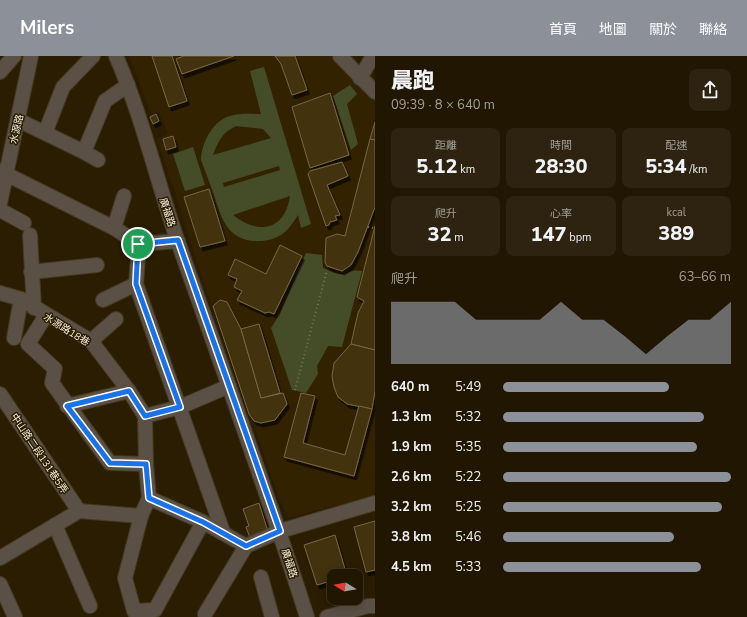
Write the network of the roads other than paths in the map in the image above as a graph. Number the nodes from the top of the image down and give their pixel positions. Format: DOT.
graph roads {
  1 [pos="14,56"];
  2 [pos="31,56"];
  3 [pos="93,56"];
  4 [pos="116,56"];
  5 [pos="340,56"];
  6 [pos="373,56"];
  7 [pos="1,68"];
  8 [pos="360,78"];
  9 [pos="128,85"];
  10 [pos="375,92"];
  11 [pos="18,120"];
  12 [pos="45,133"];
  13 [pos="84,152"];
  14 [pos="98,160"];
  15 [pos="3,173"];
  16 [pos="124,196"];
  17 [pos="0,203"];
  18 [pos="0,210"];
  19 [pos="114,228"];
  20 [pos="178,240"];
  21 [pos="138,244"];
  22 [pos="98,265"];
  23 [pos="32,272"];
  24 [pos="136,284"];
  25 [pos="0,293"];
  26 [pos="20,299"];
  27 [pos="103,300"];
  28 [pos="40,311"];
  29 [pos="116,319"];
  30 [pos="14,338"];
  31 [pos="91,341"];
  32 [pos="229,386"];
  33 [pos="129,391"];
  34 [pos="0,394"];
  35 [pos="67,406"];
  36 [pos="180,407"];
  37 [pos="145,416"];
  38 [pos="146,464"];
  39 [pos="149,498"];
  40 [pos="375,503"];
  41 [pos="79,511"];
  42 [pos="141,516"];
  43 [pos="203,522"];
  44 [pos="54,525"];
  45 [pos="280,531"];
  46 [pos="224,532"];
  47 [pos="246,546"];
  48 [pos="0,558"];
  49 [pos="260,578"];
  50 [pos="0,584"];
  51 [pos="90,606"];
  52 [pos="375,606"];
  53 [pos="205,614"];
  54 [pos="15,617"];
  55 [pos="272,617"];
  56 [pos="307,617"];
  57 [pos="327,617"];
  1 -- 7 [label="street"];
  2 -- 11 [label="street, 水源路"];
  3 -- 12 [label="street"];
  4 -- 9 [label="street, 廣福路"];
  5 -- 8 [label="street"];
  6 -- 8 [label="street"];
  8 -- 10 [label="street"];
  9 -- 13 [label="street"];
  9 -- 20 [label="street, 廣福路"];
  11 -- 12 [label="street"];
  11 -- 15 [label="street, 水源路"];
  12 -- 13 [label="street"];
  13 -- 14 [label="street"];
  15 -- 17 [label="street, 水源路"];
  15 -- 19 [label="street"];
  16 -- 19 [label="street"];
  18 -- 23 [label="street"];
  19 -- 21 [label="street"];
  20 -- 21 [label="street"];
  20 -- 32 [label="street, 廣福路"];
  21 -- 24 [label="street"];
  22 -- 23 [label="street"];
  23 -- 28 [label="street"];
  24 -- 27 [label="street"];
  24 -- 36 [label="street"];
  25 -- 26 [label="street, 水源路18巷"];
  26 -- 28 [label="street, 水源路18巷"];
  26 -- 30 [label="street"];
  28 -- 31 [label="street, 水源路18巷"];
  28 -- 35 [label="street"];
  29 -- 31 [label="street"];
  31 -- 33 [label="street, 水源路18巷"];
  32 -- 36 [label="street"];
  32 -- 45 [label="street, 廣福路"];
  33 -- 35 [label="street"];
  33 -- 37 [label="street, 水源路18巷"];
  34 -- 41 [label="street, 中山路二段131巷5弄"];
  35 -- 38 [label="street"];
  36 -- 37 [label="street"];
  36 -- 46 [label="street"];
  37 -- 38 [label="street"];
  38 -- 39 [label="street"];
  39 -- 42 [label="street"];
  39 -- 43 [label="street"];
  40 -- 45 [label="street"];
  41 -- 42 [label="street"];
  41 -- 44 [label="street"];
  42 -- 43 [label="street"];
  43 -- 46 [label="street"];
  44 -- 48 [label="street"];
  44 -- 51 [label="street"];
  45 -- 47 [label="street"];
  45 -- 56 [label="street, 廣福路"];
  46 -- 47 [label="street"];
  47 -- 53 [label="street"];
  49 -- 55 [label="street"];
  50 -- 54 [label="street"];
  52 -- 57 [label="street"];
}
